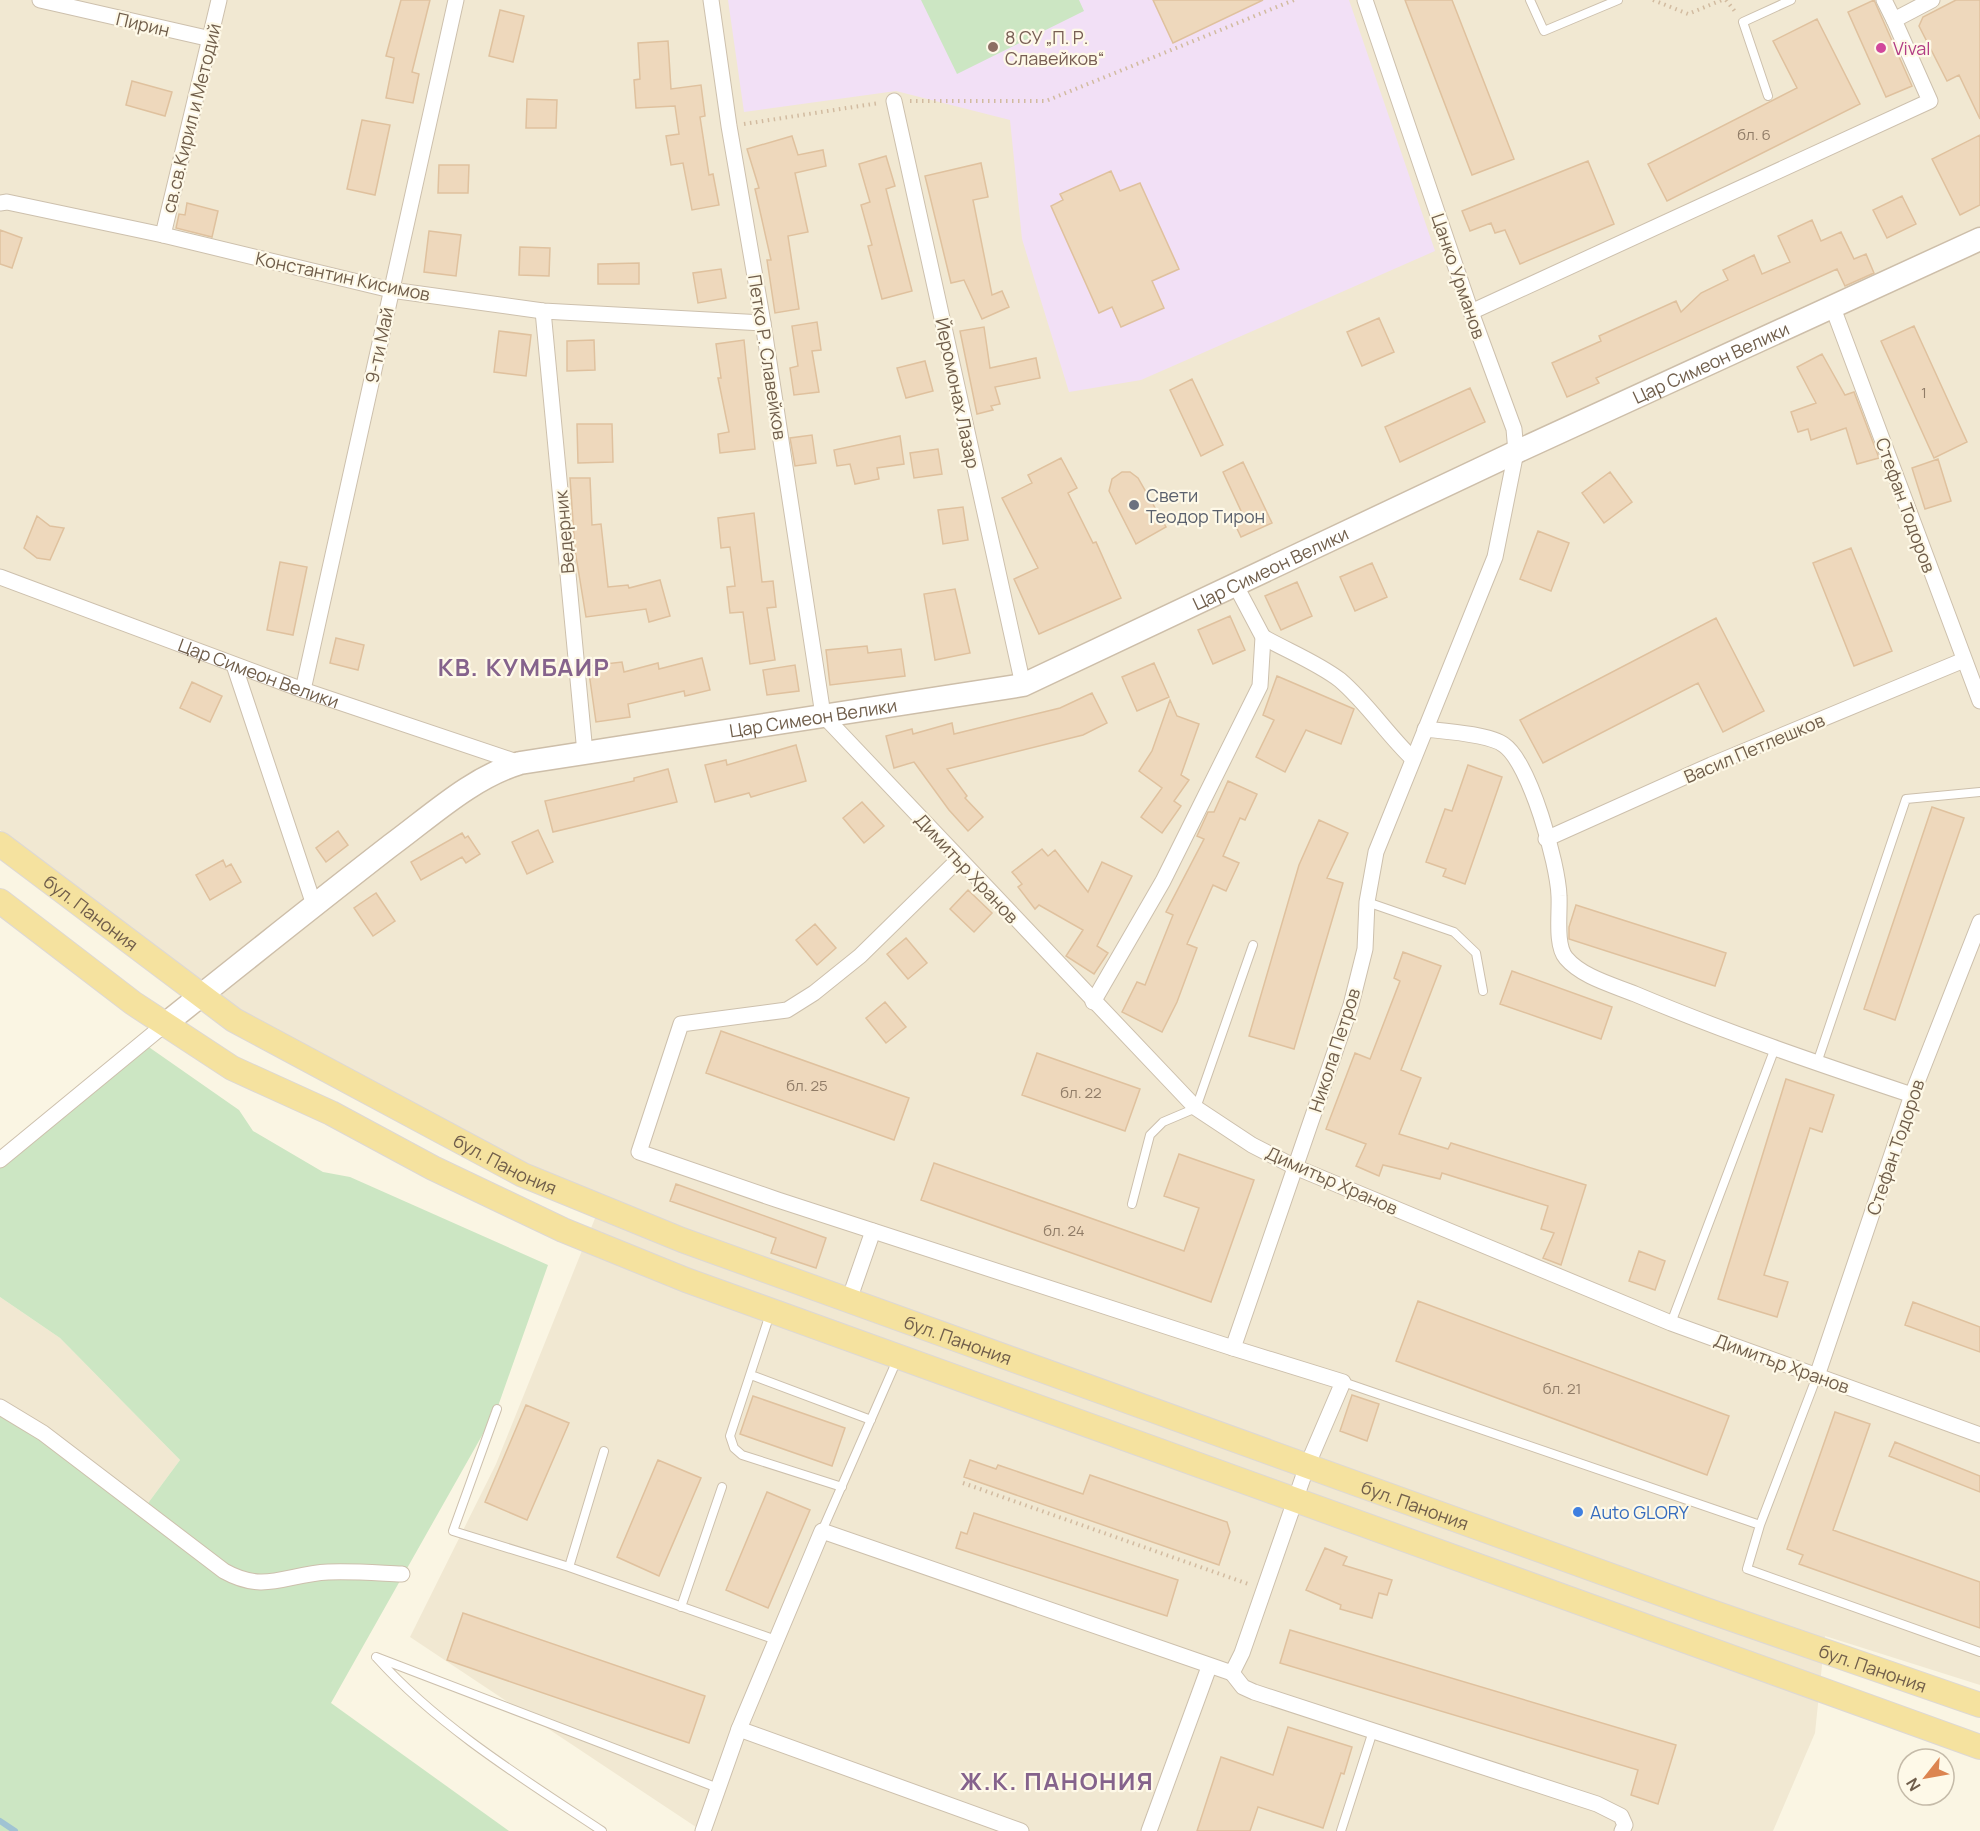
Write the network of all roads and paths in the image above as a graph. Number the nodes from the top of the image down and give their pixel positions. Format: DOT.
graph roads {
  1 [pos="40,0"];
  2 [pos="219,0"];
  3 [pos="456,0"];
  4 [pos="711,0"];
  5 [pos="1294,0"];
  6 [pos="1365,0"];
  7 [pos="1530,0"];
  8 [pos="1618,0"];
  9 [pos="1653,0"];
  10 [pos="1722,0"];
  11 [pos="1791,0"];
  12 [pos="1884,0"];
  13 [pos="1932,0"];
  14 [pos="1894,20"];
  15 [pos="211,39"];
  16 [pos="1768,96"];
  17 [pos="894,101"];
  18 [pos="729,126"];
  19 [pos="0,203"];
  20 [pos="163,235"];
  21 [pos="1980,240"];
  22 [pos="392,290"];
  23 [pos="1833,308"];
  24 [pos="543,311"];
  25 [pos="1471,312"];
  26 [pos="763,324"];
  27 [pos="1516,452"];
  28 [pos="1495,557"];
  29 [pos="0,577"];
  30 [pos="1236,586"];
  31 [pos="1263,637"];
  32 [pos="1964,660"];
  33 [pos="234,665"];
  34 [pos="1023,685"];
  35 [pos="303,690"];
  36 [pos="1980,702"];
  37 [pos="823,715"];
  38 [pos="1425,729"];
  39 [pos="585,753"];
  40 [pos="1412,758"];
  41 [pos="520,763"];
  42 [pos="1980,792"];
  43 [pos="1546,839"];
  44 [pos="0,844"];
  45 [pos="958,860"];
  46 [pos="0,901"];
  47 [pos="1367,902"];
  48 [pos="314,905"];
  49 [pos="1980,922"];
  50 [pos="1253,945"];
  51 [pos="1483,991"];
  52 [pos="201,996"];
  53 [pos="1093,1002"];
  54 [pos="164,1025"];
  55 [pos="1775,1048"];
  56 [pos="1817,1063"];
  57 [pos="1912,1095"];
  58 [pos="1196,1108"];
  59 [pos="0,1160"];
  60 [pos="1295,1167"];
  61 [pos="1132,1204"];
  62 [pos="873,1231"];
  63 [pos="849,1300"];
  64 [pos="771,1310"];
  65 [pos="1671,1323"];
  66 [pos="1233,1348"];
  67 [pos="898,1357"];
  68 [pos="751,1375"];
  69 [pos="1816,1376"];
  70 [pos="1343,1382"];
  71 [pos="0,1407"];
  72 [pos="497,1409"];
  73 [pos="871,1420"];
  74 [pos="1980,1435"];
  75 [pos="604,1451"];
  76 [pos="1307,1466"];
  77 [pos="963,1483"];
  78 [pos="722,1487"];
  79 [pos="842,1487"];
  80 [pos="1295,1502"];
  81 [pos="1760,1525"];
  82 [pos="822,1531"];
  83 [pos="568,1567"];
  84 [pos="402,1574"];
  85 [pos="1263,1590"];
  86 [pos="681,1607"];
  87 [pos="777,1640"];
  88 [pos="1980,1652"];
  89 [pos="1209,1667"];
  90 [pos="1232,1673"];
  91 [pos="1980,1705"];
  92 [pos="739,1730"];
  93 [pos="1373,1731"];
  94 [pos="1980,1747"];
  95 [pos="718,1788"];
  96 [pos="602,1831"];
  97 [pos="703,1831"];
  98 [pos="1021,1831"];
  99 [pos="1149,1831"];
  100 [pos="1341,1831"];
  101 [pos="1622,1831"];
  1 -- 15 [label="street, Пирин"];
  2 -- 15 [label="street, св.св.Кирил и Методий"];
  3 -- 22 [label="street, 9-ти Май"];
  4 -- 18 [label="street, Петко Р. Славейков"];
  5 -- 17 [label="path"];
  6 -- 25 [label="street, Цанко Урманов"];
  7 -- 8 [label="lane"];
  9 -- 10 [label="path"];
  11 -- 16 [label="lane"];
  12 -- 14 [label="street"];
  13 -- 14 [label="street"];
  14 -- 25 [label="street"];
  15 -- 20 [label="street, св.св.Кирил и Методий"];
  17 -- 18 [label="path"];
  17 -- 34 [label="street, Йеромонах Лазар"];
  18 -- 26 [label="street, Петко Р. Славейков"];
  19 -- 20 [label="street, Константин Кисимов"];
  20 -- 22 [label="street, Константин Кисимов"];
  21 -- 23 [label="main road, Цар Симеон Велики"];
  22 -- 24 [label="street, Константин Кисимов"];
  22 -- 35 [label="street, 9-ти Май"];
  23 -- 27 [label="main road, Цар Симеон Велики"];
  23 -- 32 [label="street, Стефан Тодоров"];
  24 -- 26 [label="street, Константин Кисимов"];
  24 -- 39 [label="street, Ведерник"];
  25 -- 27 [label="street, Цанко Урманов"];
  26 -- 37 [label="street, Петко Р. Славейков"];
  27 -- 28 [label="street, Цанко Урманов"];
  27 -- 30 [label="main road, Цар Симеон Велики"];
  28 -- 38 [label="street, Никола Петров"];
  29 -- 33 [label="street, Цар Симеон Велики"];
  30 -- 31 [label="street"];
  30 -- 34 [label="main road, Цар Симеон Велики"];
  31 -- 40 [label="street"];
  31 -- 53 [label="street"];
  32 -- 36 [label="street, Стефан Тодоров"];
  32 -- 43 [label="street, Васил Петлешков"];
  33 -- 35 [label="street, Цар Симеон Велики"];
  33 -- 48 [label="street"];
  34 -- 37 [label="main road, Цар Симеон Велики"];
  35 -- 41 [label="street, Цар Симеон Велики"];
  37 -- 39 [label="main road, Цар Симеон Велики"];
  37 -- 45 [label="street, Димитър Хранов"];
  38 -- 40 [label="street, Никола Петров"];
  38 -- 43 [label="street"];
  39 -- 41 [label="main road, Цар Симеон Велики"];
  40 -- 47 [label="street, Никола Петров"];
  41 -- 48 [label="main road, Цар Симеон Велики"];
  42 -- 56 [label="lane"];
  43 -- 55 [label="street"];
  44 -- 52 [label="main road, бул. Панония"];
  45 -- 53 [label="street, Димитър Хранов"];
  45 -- 62 [label="street"];
  46 -- 54 [label="main road, бул. Панония"];
  47 -- 51 [label="lane"];
  47 -- 60 [label="street, Никола Петров"];
  48 -- 52 [label="main road, Цар Симеон Велики"];
  49 -- 57 [label="street, Стефан Тодоров"];
  50 -- 58 [label="lane"];
  52 -- 54 [label="main road, Цар Симеон Велики"];
  52 -- 63 [label="main road, бул. Панония"];
  53 -- 58 [label="street, Димитър Хранов"];
  54 -- 59 [label="street"];
  54 -- 64 [label="main road, бул. Панония"];
  55 -- 56 [label="street"];
  55 -- 65 [label="lane"];
  56 -- 57 [label="street"];
  57 -- 69 [label="street, Стефан Тодоров"];
  58 -- 60 [label="street, Димитър Хранов"];
  58 -- 61 [label="lane"];
  60 -- 65 [label="street, Димитър Хранов"];
  60 -- 66 [label="street, Никола Петров"];
  62 -- 63 [label="street"];
  62 -- 66 [label="street"];
  63 -- 76 [label="main road, бул. Панония"];
  64 -- 67 [label="main road, бул. Панония"];
  64 -- 68 [label="lane"];
  65 -- 69 [label="street, Димитър Хранов"];
  66 -- 70 [label="street"];
  67 -- 73 [label="lane"];
  67 -- 80 [label="main road, бул. Панония"];
  68 -- 73 [label="lane"];
  68 -- 79 [label="lane"];
  69 -- 74 [label="street, Димитър Хранов"];
  69 -- 81 [label="lane"];
  70 -- 76 [label="street"];
  70 -- 81 [label="lane"];
  71 -- 84 [label="street"];
  72 -- 83 [label="lane"];
  73 -- 79 [label="lane"];
  75 -- 83 [label="lane"];
  76 -- 80 [label="street"];
  76 -- 91 [label="main road, бул. Панония"];
  77 -- 85 [label="path"];
  78 -- 86 [label="lane"];
  79 -- 82 [label="lane"];
  80 -- 85 [label="street"];
  80 -- 94 [label="main road, бул. Панония"];
  81 -- 88 [label="lane"];
  82 -- 87 [label="street"];
  82 -- 89 [label="street"];
  83 -- 86 [label="lane"];
  85 -- 90 [label="street"];
  86 -- 87 [label="lane"];
  87 -- 92 [label="street"];
  89 -- 90 [label="street"];
  89 -- 99 [label="street"];
  90 -- 93 [label="street"];
  92 -- 95 [label="street"];
  92 -- 98 [label="street"];
  93 -- 100 [label="lane"];
  93 -- 101 [label="street"];
  95 -- 96 [label="lane"];
  95 -- 97 [label="street"];
}
